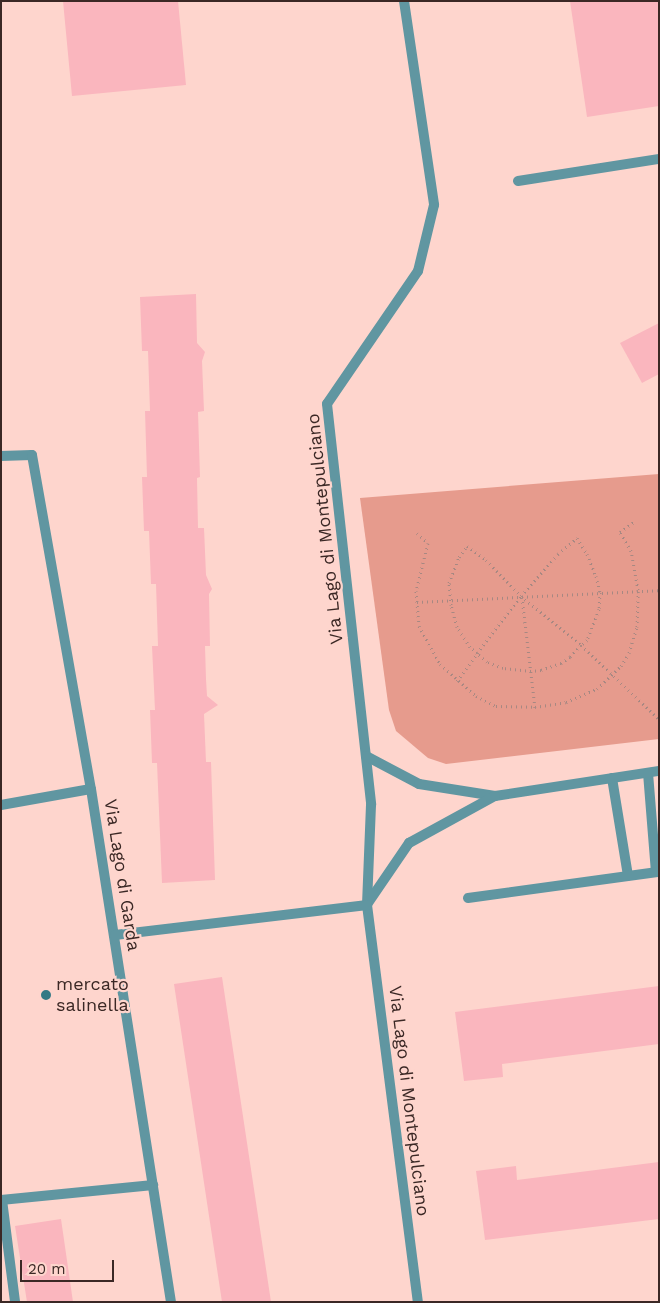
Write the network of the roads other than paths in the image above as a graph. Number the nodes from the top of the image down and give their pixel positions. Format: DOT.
graph roads {
  1 [pos="404,1"];
  2 [pos="659,159"];
  3 [pos="518,181"];
  4 [pos="1,456"];
  5 [pos="366,756"];
  6 [pos="653,772"];
  7 [pos="612,778"];
  8 [pos="91,789"];
  9 [pos="495,796"];
  10 [pos="1,805"];
  11 [pos="658,872"];
  12 [pos="628,876"];
  13 [pos="468,898"];
  14 [pos="367,905"];
  15 [pos="115,935"];
  16 [pos="153,1185"];
  17 [pos="2,1200"];
  18 [pos="14,1302"];
  19 [pos="172,1302"];
  20 [pos="418,1302"];
  1 -- 5 [label="street, Via Lago di Montepulciano"];
  2 -- 3 [label="street"];
  4 -- 8 [label="street, Via Lago di Garda"];
  5 -- 9 [label="street"];
  5 -- 14 [label="street, Via Lago di Montepulciano"];
  6 -- 7 [label="street"];
  6 -- 11 [label="street"];
  7 -- 9 [label="street"];
  7 -- 12 [label="street"];
  8 -- 10 [label="street"];
  8 -- 15 [label="street, Via Lago di Garda"];
  9 -- 14 [label="street"];
  11 -- 12 [label="street"];
  12 -- 13 [label="street"];
  14 -- 15 [label="street"];
  14 -- 20 [label="street, Via Lago di Montepulciano"];
  15 -- 16 [label="street, Via Lago di Garda"];
  16 -- 17 [label="street"];
  16 -- 19 [label="street, Via Lago di Garda"];
  17 -- 18 [label="street"];
}
